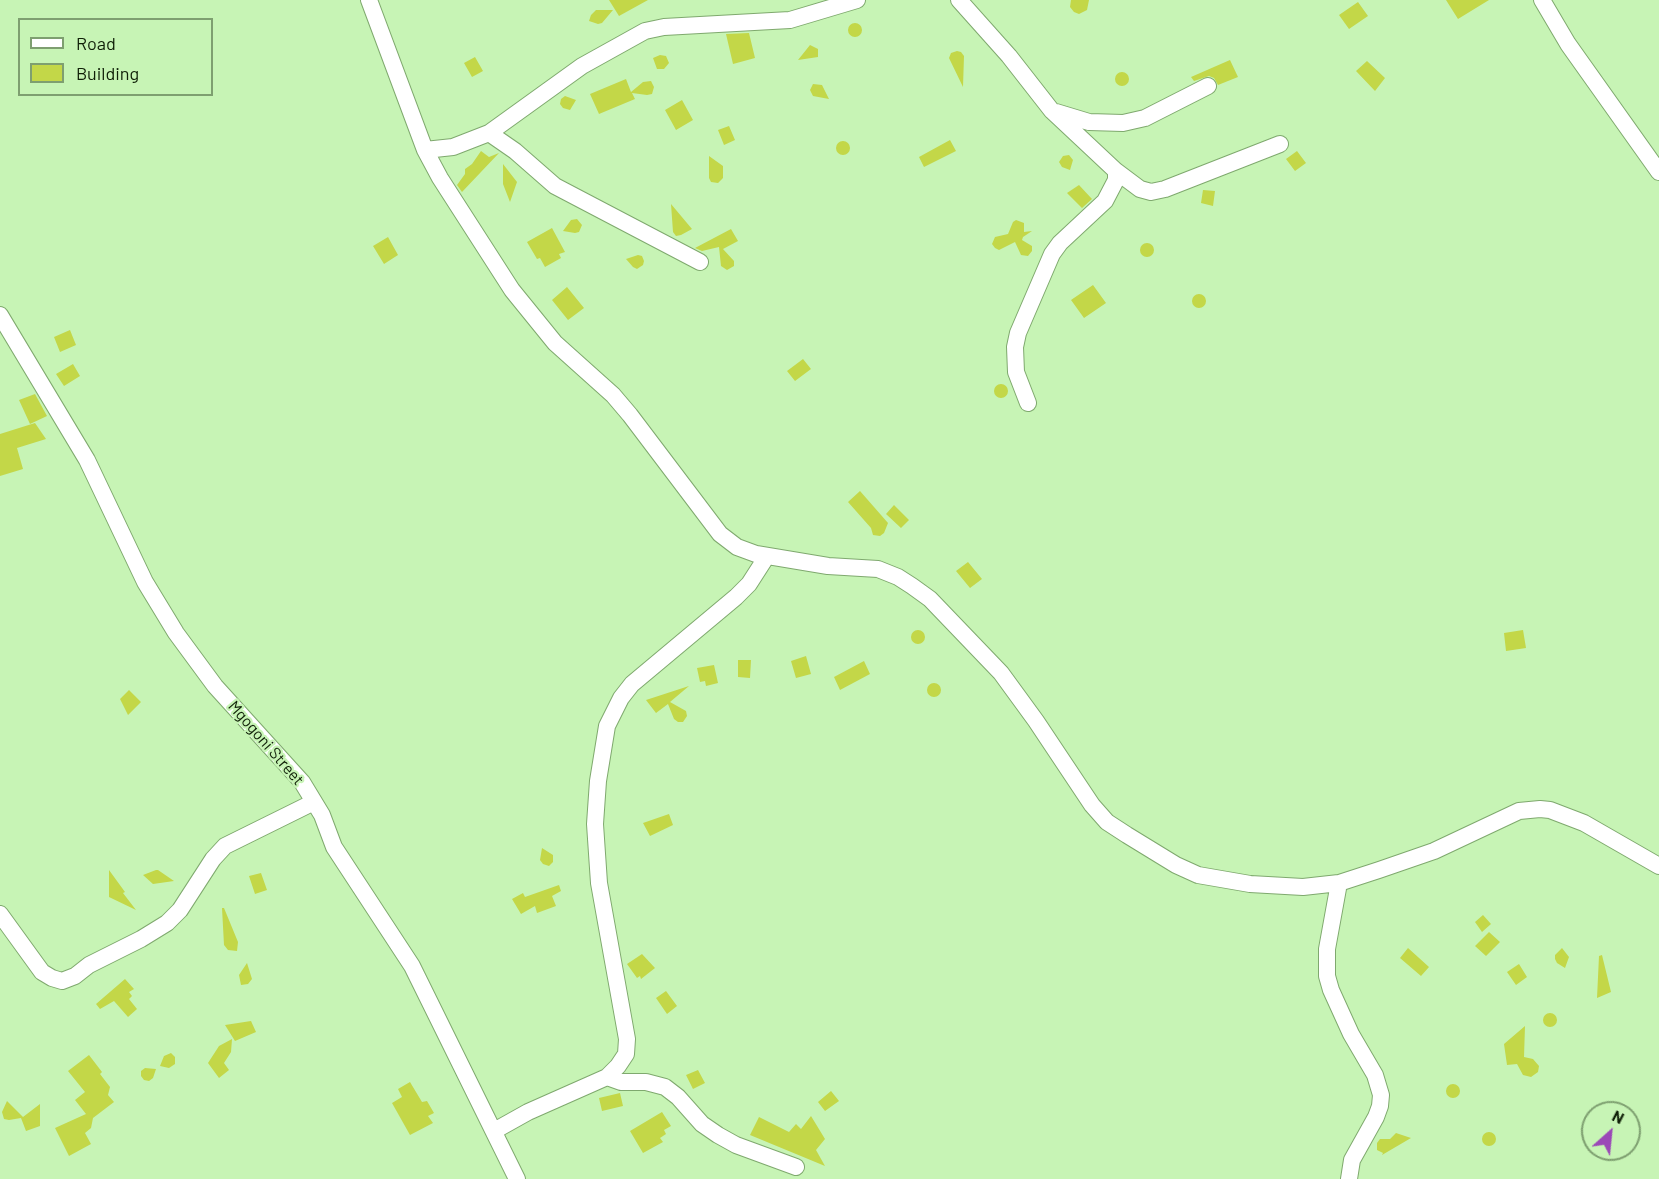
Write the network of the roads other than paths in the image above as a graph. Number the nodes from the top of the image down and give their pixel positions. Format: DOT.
graph roads {
  1 [pos="369,0"];
  2 [pos="857,0"];
  3 [pos="959,0"];
  4 [pos="1542,0"];
  5 [pos="1208,86"];
  6 [pos="1052,111"];
  7 [pos="489,133"];
  8 [pos="1280,144"];
  9 [pos="425,150"];
  10 [pos="1116,171"];
  11 [pos="1659,172"];
  12 [pos="700,262"];
  13 [pos="0,315"];
  14 [pos="1028,402"];
  15 [pos="766,556"];
  16 [pos="314,802"];
  17 [pos="1659,866"];
  18 [pos="1339,883"];
  19 [pos="0,914"];
  20 [pos="607,1077"];
  21 [pos="494,1131"];
  22 [pos="796,1167"];
  23 [pos="517,1179"];
  24 [pos="1349,1179"];
  1 -- 9 [label="street"];
  2 -- 7 [label="street"];
  3 -- 6 [label="street"];
  4 -- 11 [label="street"];
  5 -- 6 [label="street"];
  6 -- 10 [label="street"];
  7 -- 9 [label="street"];
  7 -- 12 [label="street"];
  8 -- 10 [label="street"];
  9 -- 15 [label="street"];
  10 -- 14 [label="street"];
  13 -- 16 [label="street, Mgogoni Street"];
  15 -- 18 [label="street"];
  15 -- 20 [label="street"];
  16 -- 19 [label="street"];
  16 -- 21 [label="street, Mgogoni Street"];
  17 -- 18 [label="street"];
  18 -- 24 [label="street"];
  20 -- 21 [label="street"];
  20 -- 22 [label="street"];
  21 -- 23 [label="street, Mgogoni Street"];
}
